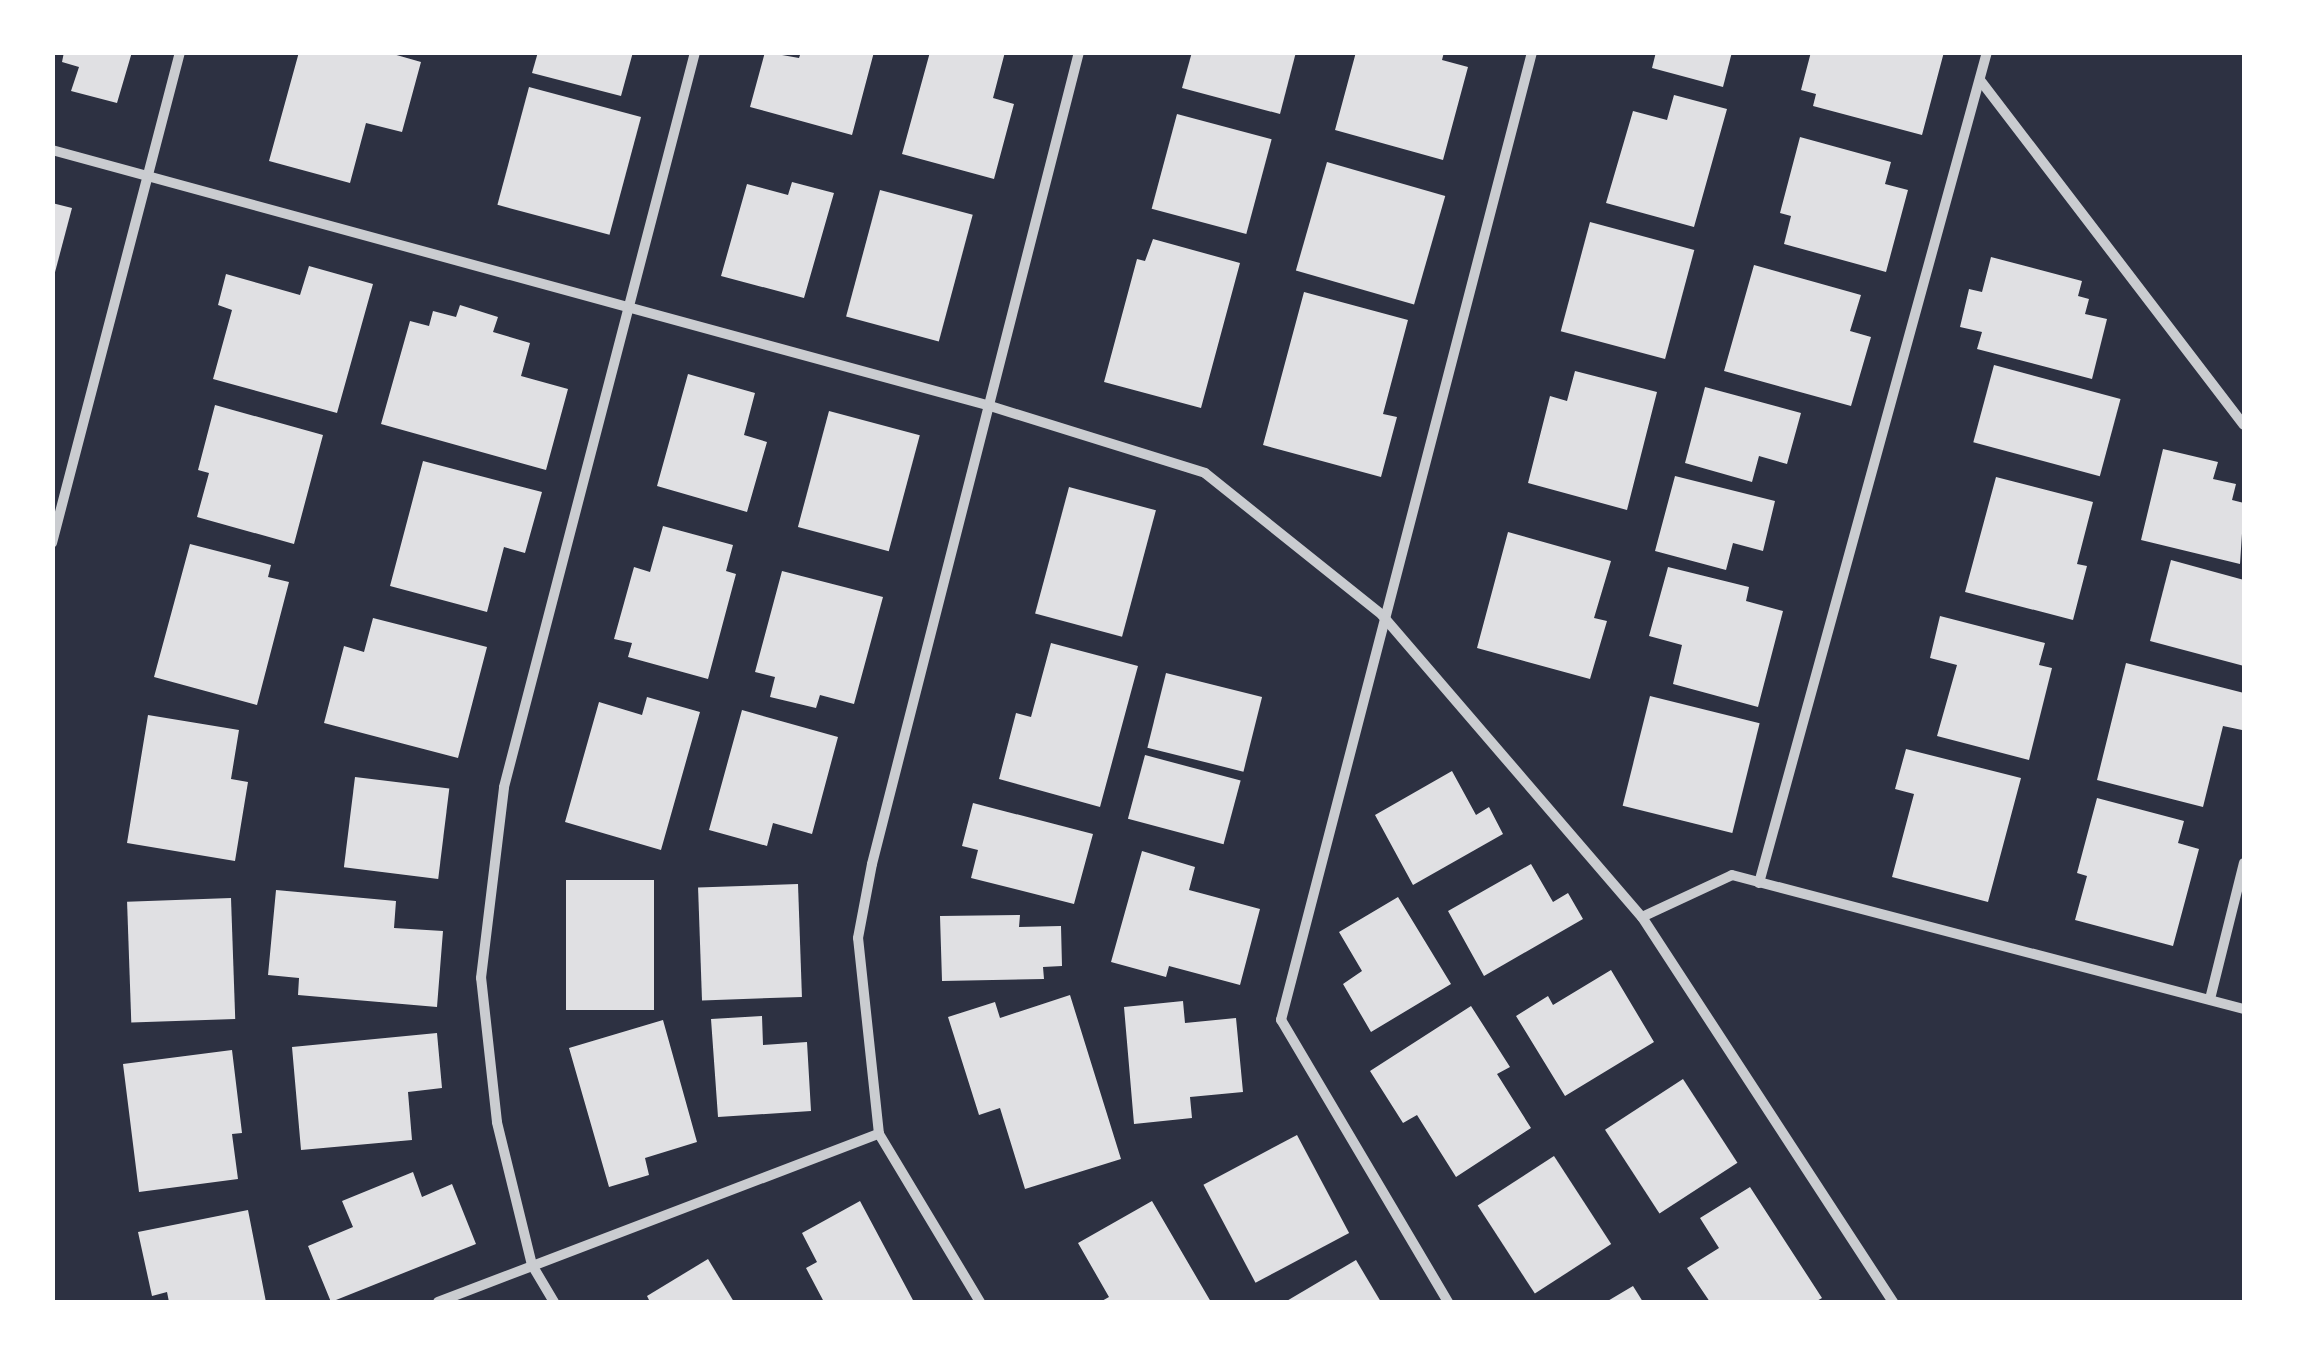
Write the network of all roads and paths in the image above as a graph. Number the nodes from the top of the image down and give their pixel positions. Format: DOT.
graph roads {
  1 [pos="180,52"];
  2 [pos="695,52"];
  3 [pos="1079,52"];
  4 [pos="1532,52"];
  5 [pos="1987,52"];
  6 [pos="1980,80"];
  7 [pos="52,150"];
  8 [pos="148,174"];
  9 [pos="628,309"];
  10 [pos="987,405"];
  11 [pos="2244,425"];
  12 [pos="52,542"];
  13 [pos="1382,614"];
  14 [pos="2244,863"];
  15 [pos="1759,883"];
  16 [pos="1642,917"];
  17 [pos="2210,1000"];
  18 [pos="2244,1009"];
  19 [pos="879,1134"];
  20 [pos="532,1265"];
  21 [pos="438,1302"];
  22 [pos="554,1302"];
  23 [pos="980,1302"];
  24 [pos="1448,1302"];
  25 [pos="1893,1302"];
  1 -- 8 [label="street"];
  2 -- 9 [label="street"];
  3 -- 10 [label="street"];
  4 -- 13 [label="street"];
  5 -- 6 [label="street"];
  6 -- 11 [label="street"];
  6 -- 15 [label="street"];
  7 -- 8 [label="street"];
  8 -- 9 [label="street"];
  8 -- 12 [label="street"];
  9 -- 10 [label="street"];
  9 -- 20 [label="street"];
  10 -- 13 [label="street"];
  10 -- 19 [label="street"];
  13 -- 16 [label="street"];
  13 -- 24 [label="street"];
  14 -- 17 [label="street"];
  15 -- 16 [label="street"];
  15 -- 17 [label="street"];
  16 -- 25 [label="street"];
  17 -- 18 [label="street"];
  19 -- 20 [label="street"];
  19 -- 23 [label="street"];
  20 -- 21 [label="street"];
  20 -- 22 [label="street"];
}
